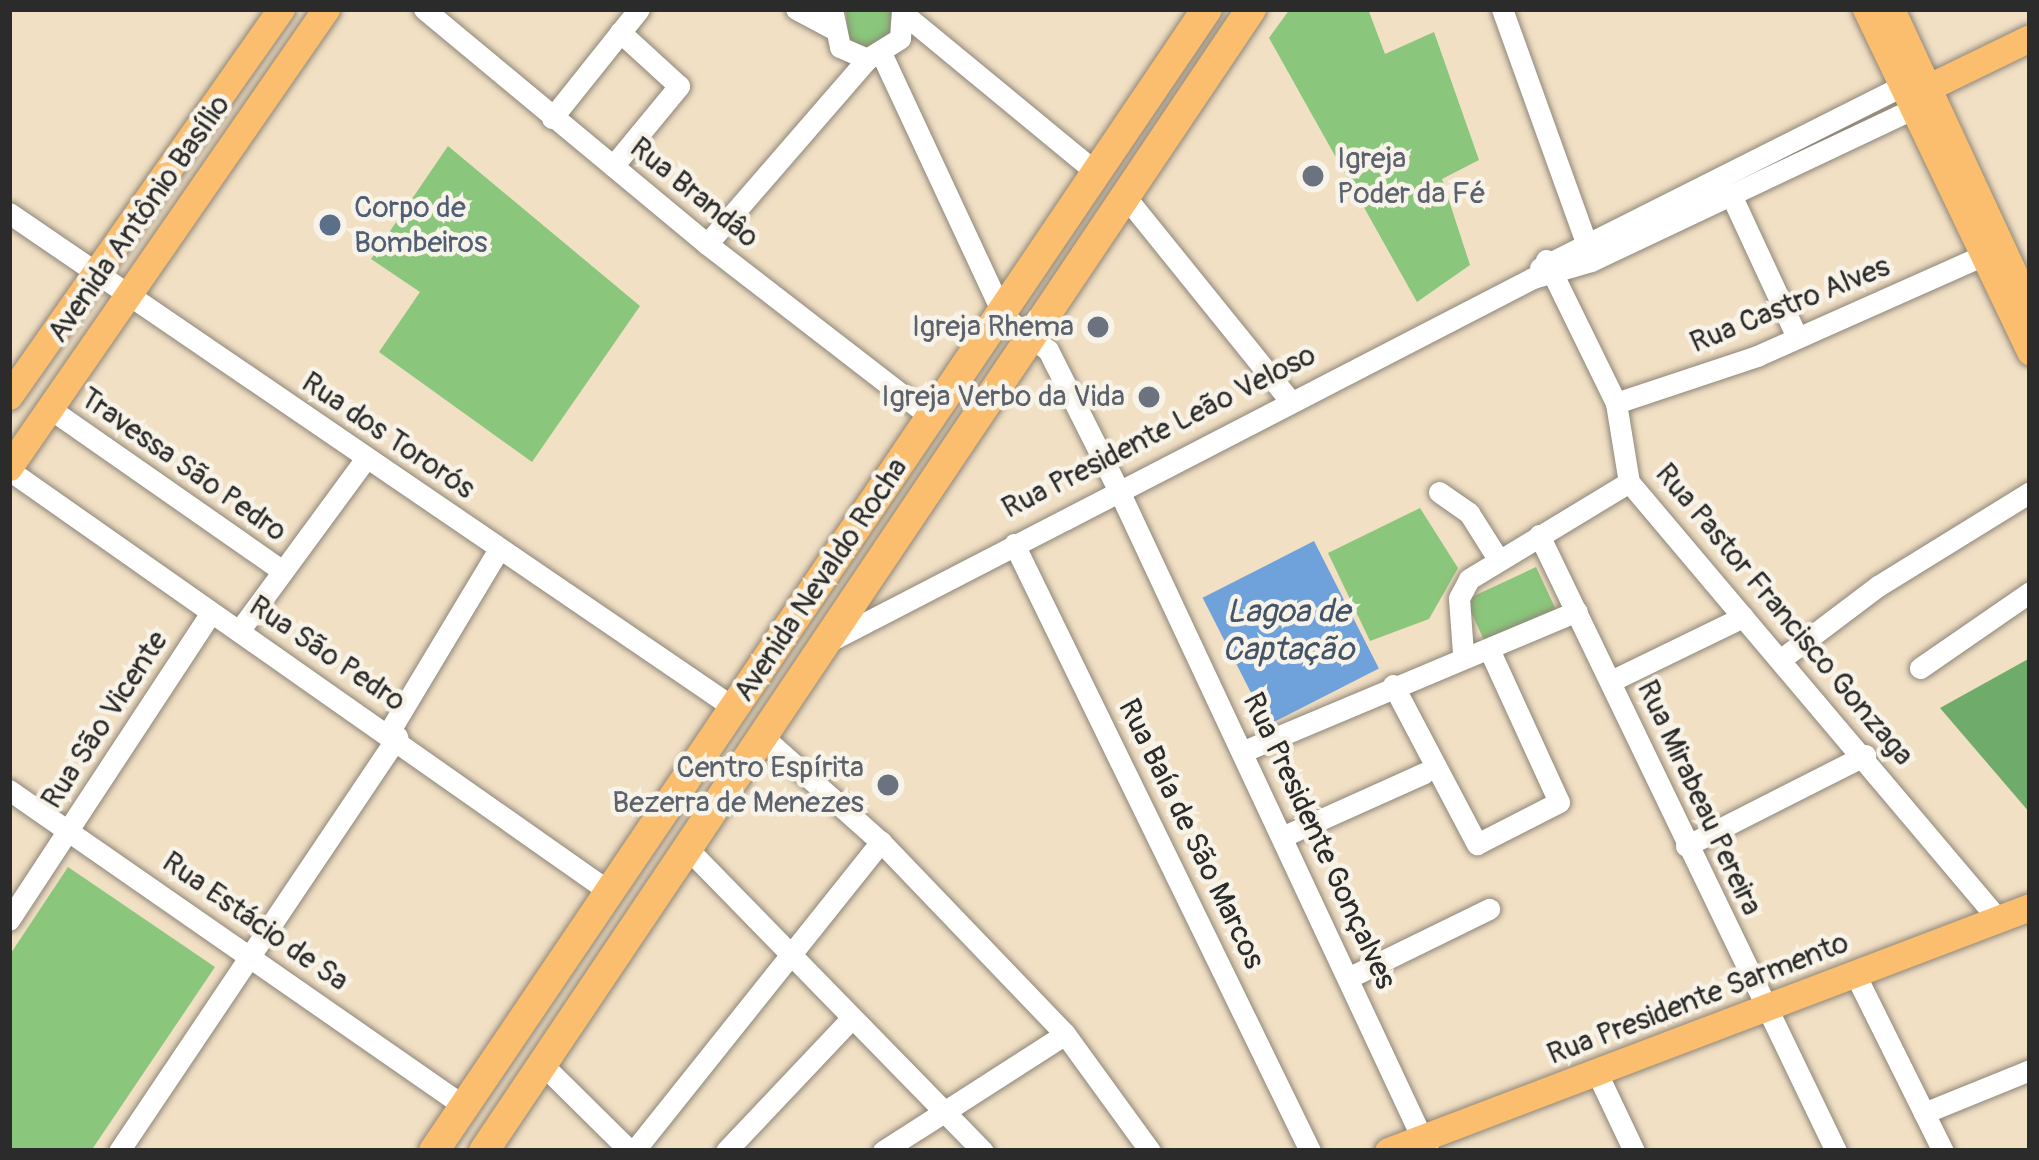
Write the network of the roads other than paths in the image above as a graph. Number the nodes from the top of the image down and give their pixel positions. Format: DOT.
graph roads {
  1 [pos="280,9"];
  2 [pos="326,9"];
  3 [pos="424,9"];
  4 [pos="639,9"];
  5 [pos="796,9"];
  6 [pos="1207,9"];
  7 [pos="1251,9"];
  8 [pos="1502,9"];
  9 [pos="1866,9"];
  10 [pos="1891,9"];
  11 [pos="903,12"];
  12 [pos="831,19"];
  13 [pos="620,32"];
  14 [pos="2030,38"];
  15 [pos="875,57"];
  16 [pos="1914,94"];
  17 [pos="552,118"];
  18 [pos="614,166"];
  19 [pos="1096,172"];
  20 [pos="1124,195"];
  21 [pos="1732,197"];
  22 [pos="9,213"];
  23 [pos="1585,241"];
  24 [pos="706,244"];
  25 [pos="1984,255"];
  26 [pos="1544,271"];
  27 [pos="94,273"];
  28 [pos="125,294"];
  29 [pos="2030,308"];
  30 [pos="1004,317"];
  31 [pos="1034,336"];
  32 [pos="1797,337"];
  33 [pos="2030,352"];
  34 [pos="9,395"];
  35 [pos="1291,402"];
  36 [pos="1616,403"];
  37 [pos="49,408"];
  38 [pos="932,418"];
  39 [pos="367,458"];
  40 [pos="9,469"];
  41 [pos="1629,482"];
  42 [pos="1119,491"];
  43 [pos="1439,492"];
  44 [pos="2030,492"];
  45 [pos="1539,535"];
  46 [pos="1015,544"];
  47 [pos="500,549"];
  48 [pos="1498,559"];
  49 [pos="283,571"];
  50 [pos="2030,592"];
  51 [pos="1577,611"];
  52 [pos="211,612"];
  53 [pos="1743,617"];
  54 [pos="239,632"];
  55 [pos="817,648"];
  56 [pos="1490,651"];
  57 [pos="1463,653"];
  58 [pos="1780,660"];
  59 [pos="1920,668"];
  60 [pos="1611,681"];
  61 [pos="1393,685"];
  62 [pos="734,708"];
  63 [pos="393,734"];
  64 [pos="760,734"];
  65 [pos="1244,751"];
  66 [pos="1865,755"];
  67 [pos="1424,772"];
  68 [pos="9,790"];
  69 [pos="70,830"];
  70 [pos="1284,836"];
  71 [pos="881,842"];
  72 [pos="1686,846"];
  73 [pos="686,847"];
  74 [pos="610,892"];
  75 [pos="2030,907"];
  76 [pos="1489,909"];
  77 [pos="1997,919"];
  78 [pos="9,920"];
  79 [pos="251,954"];
  80 [pos="789,958"];
  81 [pos="1350,976"];
  82 [pos="1856,976"];
  83 [pos="1767,1009"];
  84 [pos="851,1018"];
  85 [pos="1065,1034"];
  86 [pos="541,1064"];
  87 [pos="2030,1070"];
  88 [pos="1597,1073"];
  89 [pos="464,1106"];
  90 [pos="1924,1113"];
  91 [pos="945,1114"];
  92 [pos="1425,1144"];
  93 [pos="490,1149"];
  94 [pos="119,1151"];
  95 [pos="434,1151"];
  96 [pos="632,1151"];
  97 [pos="726,1151"];
  98 [pos="883,1151"];
  99 [pos="982,1151"];
  100 [pos="1150,1151"];
  101 [pos="1310,1151"];
  102 [pos="1388,1151"];
  103 [pos="1634,1151"];
  104 [pos="1836,1151"];
  105 [pos="1943,1151"];
  1 -- 27 [label="main road, Avenida Antônio Basílio"];
  2 -- 28 [label="main road, Avenida Antônio Basílio"];
  3 -- 17 [label="street, Rua Brandâo"];
  4 -- 13 [label="street"];
  5 -- 12 [label="street"];
  6 -- 19 [label="highway, Avenida Nevaldo Rocha"];
  7 -- 20 [label="highway, Avenida Nevaldo Rocha"];
  8 -- 23 [label="street"];
  9 -- 16 [label="main road"];
  10 -- 16 [label="main road"];
  11 -- 15 [label="street"];
  11 -- 19 [label="street"];
  12 -- 15 [label="street"];
  13 -- 17 [label="street"];
  13 -- 18 [label="street"];
  14 -- 16 [label="main road, Rua Presidente Leão Veloso"];
  15 -- 24 [label="street"];
  15 -- 30 [label="street"];
  16 -- 21 [label="street, Rua Presidente Leão Veloso"];
  16 -- 23 [label="street, Rua Presidente Leão Veloso"];
  16 -- 25 [label="main road"];
  16 -- 29 [label="main road"];
  17 -- 18 [label="street, Rua Brandâo"];
  18 -- 24 [label="street, Rua Brandâo"];
  19 -- 30 [label="highway, Avenida Nevaldo Rocha"];
  20 -- 31 [label="highway, Avenida Nevaldo Rocha"];
  20 -- 35 [label="street"];
  21 -- 26 [label="street, Rua Presidente Leão Veloso"];
  21 -- 32 [label="street"];
  22 -- 27 [label="street, Rua dos Tororós"];
  23 -- 26 [label="street, Rua Presidente Leão Veloso"];
  24 -- 38 [label="street, Rua Brandâo"];
  25 -- 32 [label="street, Rua Castro Alves"];
  25 -- 33 [label="main road"];
  26 -- 35 [label="street, Rua Presidente Leão Veloso"];
  26 -- 36 [label="street, Rua Pastor Francisco Gonzaga"];
  27 -- 28 [label="street, Rua dos Tororós"];
  27 -- 34 [label="main road, Avenida Antônio Basílio"];
  28 -- 37 [label="main road, Avenida Antônio Basílio"];
  28 -- 39 [label="street, Rua dos Tororós"];
  30 -- 31 [label="street, Rua Presidente Gonçalves"];
  30 -- 38 [label="highway, Avenida Nevaldo Rocha"];
  31 -- 42 [label="street, Rua Presidente Gonçalves"];
  31 -- 55 [label="highway, Avenida Nevaldo Rocha"];
  32 -- 36 [label="street, Rua Castro Alves"];
  35 -- 42 [label="street, Rua Presidente Leão Veloso"];
  36 -- 41 [label="street, Rua Pastor Francisco Gonzaga"];
  37 -- 40 [label="main road, Avenida Antônio Basílio"];
  37 -- 49 [label="street, Travessa São Pedro"];
  38 -- 62 [label="highway, Avenida Nevaldo Rocha"];
  39 -- 47 [label="street, Rua dos Tororós"];
  39 -- 49 [label="street"];
  40 -- 52 [label="street, Rua São Pedro"];
  41 -- 45 [label="street"];
  41 -- 53 [label="street, Rua Pastor Francisco Gonzaga"];
  42 -- 46 [label="street, Rua Presidente Leão Veloso"];
  42 -- 65 [label="street, Rua Presidente Gonçalves"];
  43 -- 48 [label="street"];
  44 -- 58 [label="street"];
  45 -- 48 [label="street"];
  45 -- 51 [label="street, Rua Mirabeau Pereira"];
  46 -- 55 [label="street, Rua Presidente Leão Veloso"];
  46 -- 101 [label="street, Rua Baía de São Marcos"];
  47 -- 62 [label="street, Rua dos Tororós"];
  47 -- 63 [label="street"];
  48 -- 57 [label="street"];
  49 -- 54 [label="street"];
  50 -- 59 [label="street"];
  51 -- 56 [label="street"];
  51 -- 60 [label="street, Rua Mirabeau Pereira"];
  52 -- 54 [label="street, Rua São Pedro"];
  52 -- 69 [label="street, Rua São Vicente"];
  53 -- 58 [label="street, Rua Pastor Francisco Gonzaga"];
  53 -- 60 [label="street"];
  54 -- 63 [label="street, Rua São Pedro"];
  55 -- 64 [label="highway, Avenida Nevaldo Rocha"];
  56 -- 57 [label="street"];
  56 -- 61 [label="street"];
  57 -- 61 [label="street"];
  58 -- 66 [label="street, Rua Pastor Francisco Gonzaga"];
  60 -- 72 [label="street, Rua Mirabeau Pereira"];
  61 -- 65 [label="street"];
  62 -- 74 [label="highway, Avenida Nevaldo Rocha"];
  63 -- 74 [label="street, Rua São Pedro"];
  63 -- 79 [label="street"];
  64 -- 71 [label="street"];
  64 -- 73 [label="highway, Avenida Nevaldo Rocha"];
  65 -- 70 [label="street, Rua Presidente Gonçalves"];
  66 -- 72 [label="street"];
  66 -- 77 [label="street, Rua Pastor Francisco Gonzaga"];
  67 -- 70 [label="street"];
  68 -- 69 [label="street, Rua Estácio de Sa"];
  69 -- 78 [label="street, Rua São Vicente"];
  69 -- 79 [label="street, Rua Estácio de Sa"];
  70 -- 81 [label="street, Rua Presidente Gonçalves"];
  71 -- 80 [label="street"];
  71 -- 85 [label="street"];
  72 -- 83 [label="street, Rua Mirabeau Pereira"];
  73 -- 80 [label="street"];
  73 -- 86 [label="highway, Avenida Nevaldo Rocha"];
  74 -- 89 [label="highway, Avenida Nevaldo Rocha"];
  75 -- 77 [label="main road, Rua Presidente Sarmento"];
  76 -- 81 [label="street"];
  77 -- 82 [label="main road, Rua Presidente Sarmento"];
  79 -- 89 [label="street, Rua Estácio de Sa"];
  79 -- 94 [label="street"];
  80 -- 84 [label="street"];
  80 -- 96 [label="street"];
  81 -- 92 [label="street, Rua Presidente Gonçalves"];
  82 -- 83 [label="main road, Rua Presidente Sarmento"];
  82 -- 90 [label="street"];
  83 -- 88 [label="main road, Rua Presidente Sarmento"];
  83 -- 104 [label="street, Rua Mirabeau Pereira"];
  84 -- 91 [label="street"];
  84 -- 97 [label="street"];
  85 -- 91 [label="street"];
  85 -- 100 [label="street"];
  86 -- 93 [label="highway, Avenida Nevaldo Rocha"];
  86 -- 96 [label="street"];
  87 -- 90 [label="street"];
  88 -- 92 [label="main road, Rua Presidente Sarmento"];
  88 -- 103 [label="street"];
  89 -- 95 [label="highway, Avenida Nevaldo Rocha"];
  90 -- 105 [label="street"];
  91 -- 98 [label="street"];
  91 -- 99 [label="street"];
  92 -- 102 [label="main road, Rua Presidente Sarmento"];
}
